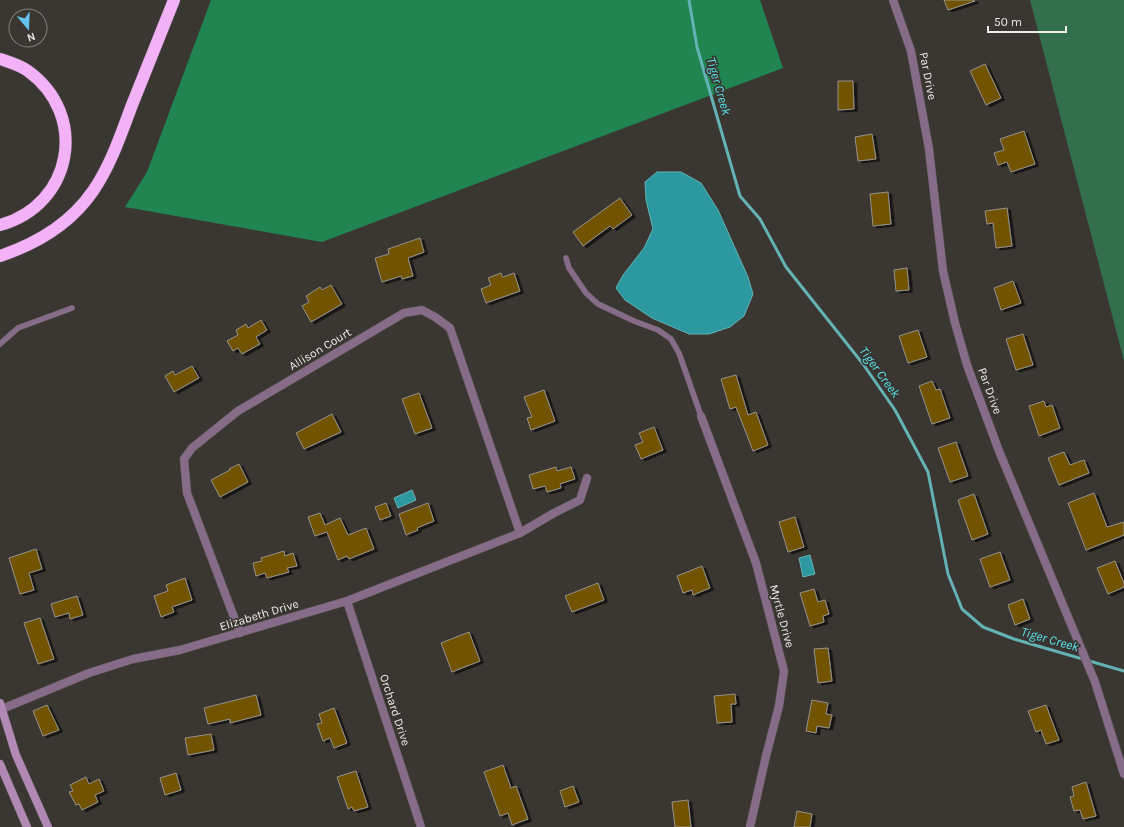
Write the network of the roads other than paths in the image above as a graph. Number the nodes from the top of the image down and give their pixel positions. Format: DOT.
graph roads {
  1 [pos="174,0"];
  2 [pos="893,0"];
  3 [pos="0,59"];
  4 [pos="0,225"];
  5 [pos="0,256"];
  6 [pos="566,258"];
  7 [pos="72,308"];
  8 [pos="0,344"];
  9 [pos="701,416"];
  10 [pos="587,478"];
  11 [pos="520,533"];
  12 [pos="347,601"];
  13 [pos="240,633"];
  14 [pos="1,706"];
  15 [pos="0,764"];
  16 [pos="0,771"];
  17 [pos="1124,774"];
  18 [pos="5,778"];
  19 [pos="27,827"];
  20 [pos="48,827"];
  21 [pos="421,827"];
  22 [pos="750,827"];
  1 -- 5 [label="highway"];
  2 -- 17 [label="street, Par Drive"];
  3 -- 4 [label="highway"];
  6 -- 9 [label="lane"];
  7 -- 8 [label="lane"];
  9 -- 22 [label="street, Myrtle Drive"];
  10 -- 11 [label="street, Elizabeth Drive"];
  11 -- 12 [label="street, Elizabeth Drive"];
  11 -- 13 [label="street, Allison Court"];
  12 -- 13 [label="street, Elizabeth Drive"];
  12 -- 21 [label="street, Orchard Drive"];
  13 -- 14 [label="street, Elizabeth Drive"];
  14 -- 20 [label="main road"];
  15 -- 18 [label="main road"];
  16 -- 18 [label="main road"];
  18 -- 19 [label="main road"];
}
